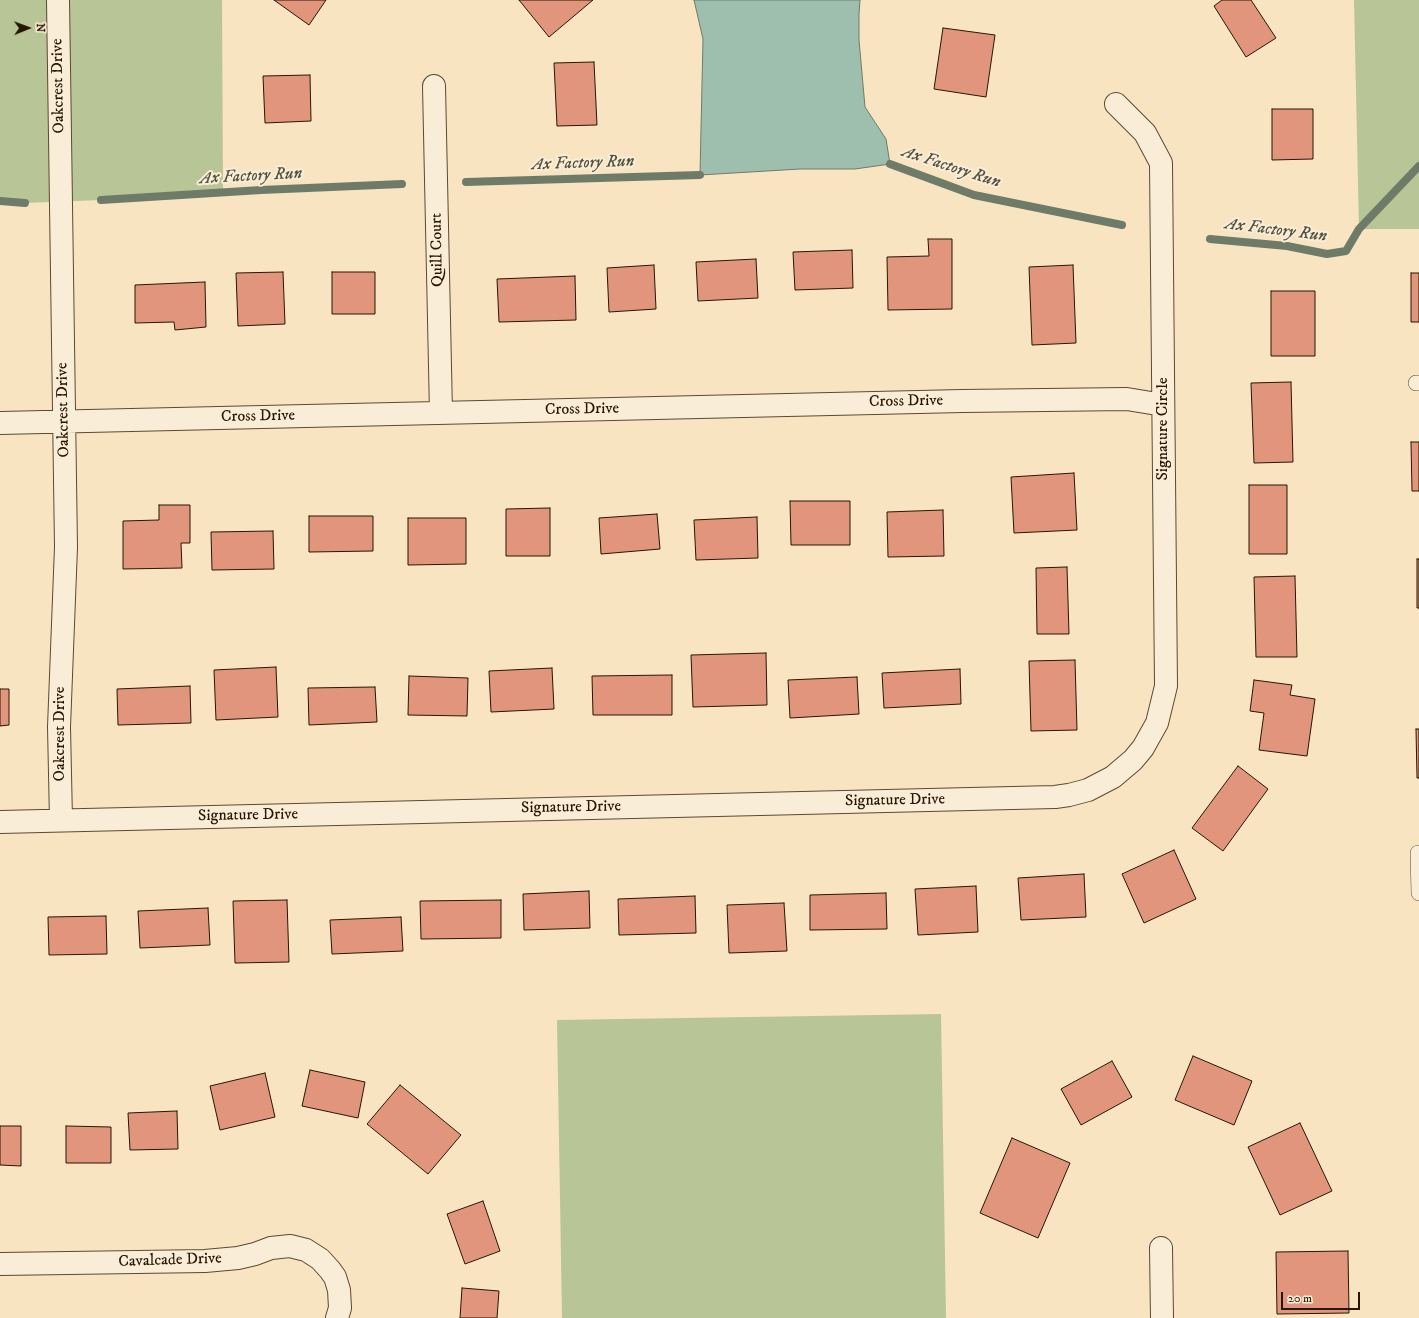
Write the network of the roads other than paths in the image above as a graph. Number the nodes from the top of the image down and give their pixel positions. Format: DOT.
graph roads {
  1 [pos="58,0"];
  2 [pos="434,86"];
  3 [pos="1116,104"];
  4 [pos="1163,405"];
  5 [pos="441,413"];
  6 [pos="64,421"];
  7 [pos="0,423"];
  8 [pos="1133,760"];
  9 [pos="61,820"];
  10 [pos="0,822"];
  11 [pos="1418,853"];
  12 [pos="1419,894"];
  13 [pos="1161,1248"];
  14 [pos="0,1264"];
  15 [pos="337,1318"];
  16 [pos="1162,1318"];
  1 -- 6 [label="street, Oakcrest Drive"];
  2 -- 5 [label="street, Quill Court"];
  3 -- 4 [label="street, Signature Circle"];
  4 -- 5 [label="street, Cross Drive"];
  4 -- 8 [label="street, Signature Circle"];
  5 -- 6 [label="street, Cross Drive"];
  6 -- 7 [label="street, Cross Drive"];
  6 -- 9 [label="street, Oakcrest Drive"];
  8 -- 9 [label="street, Signature Drive"];
  9 -- 10 [label="street, Signature Drive"];
  11 -- 12 [label="lane"];
  13 -- 16 [label="street"];
  14 -- 15 [label="street, Cavalcade Drive"];
}
